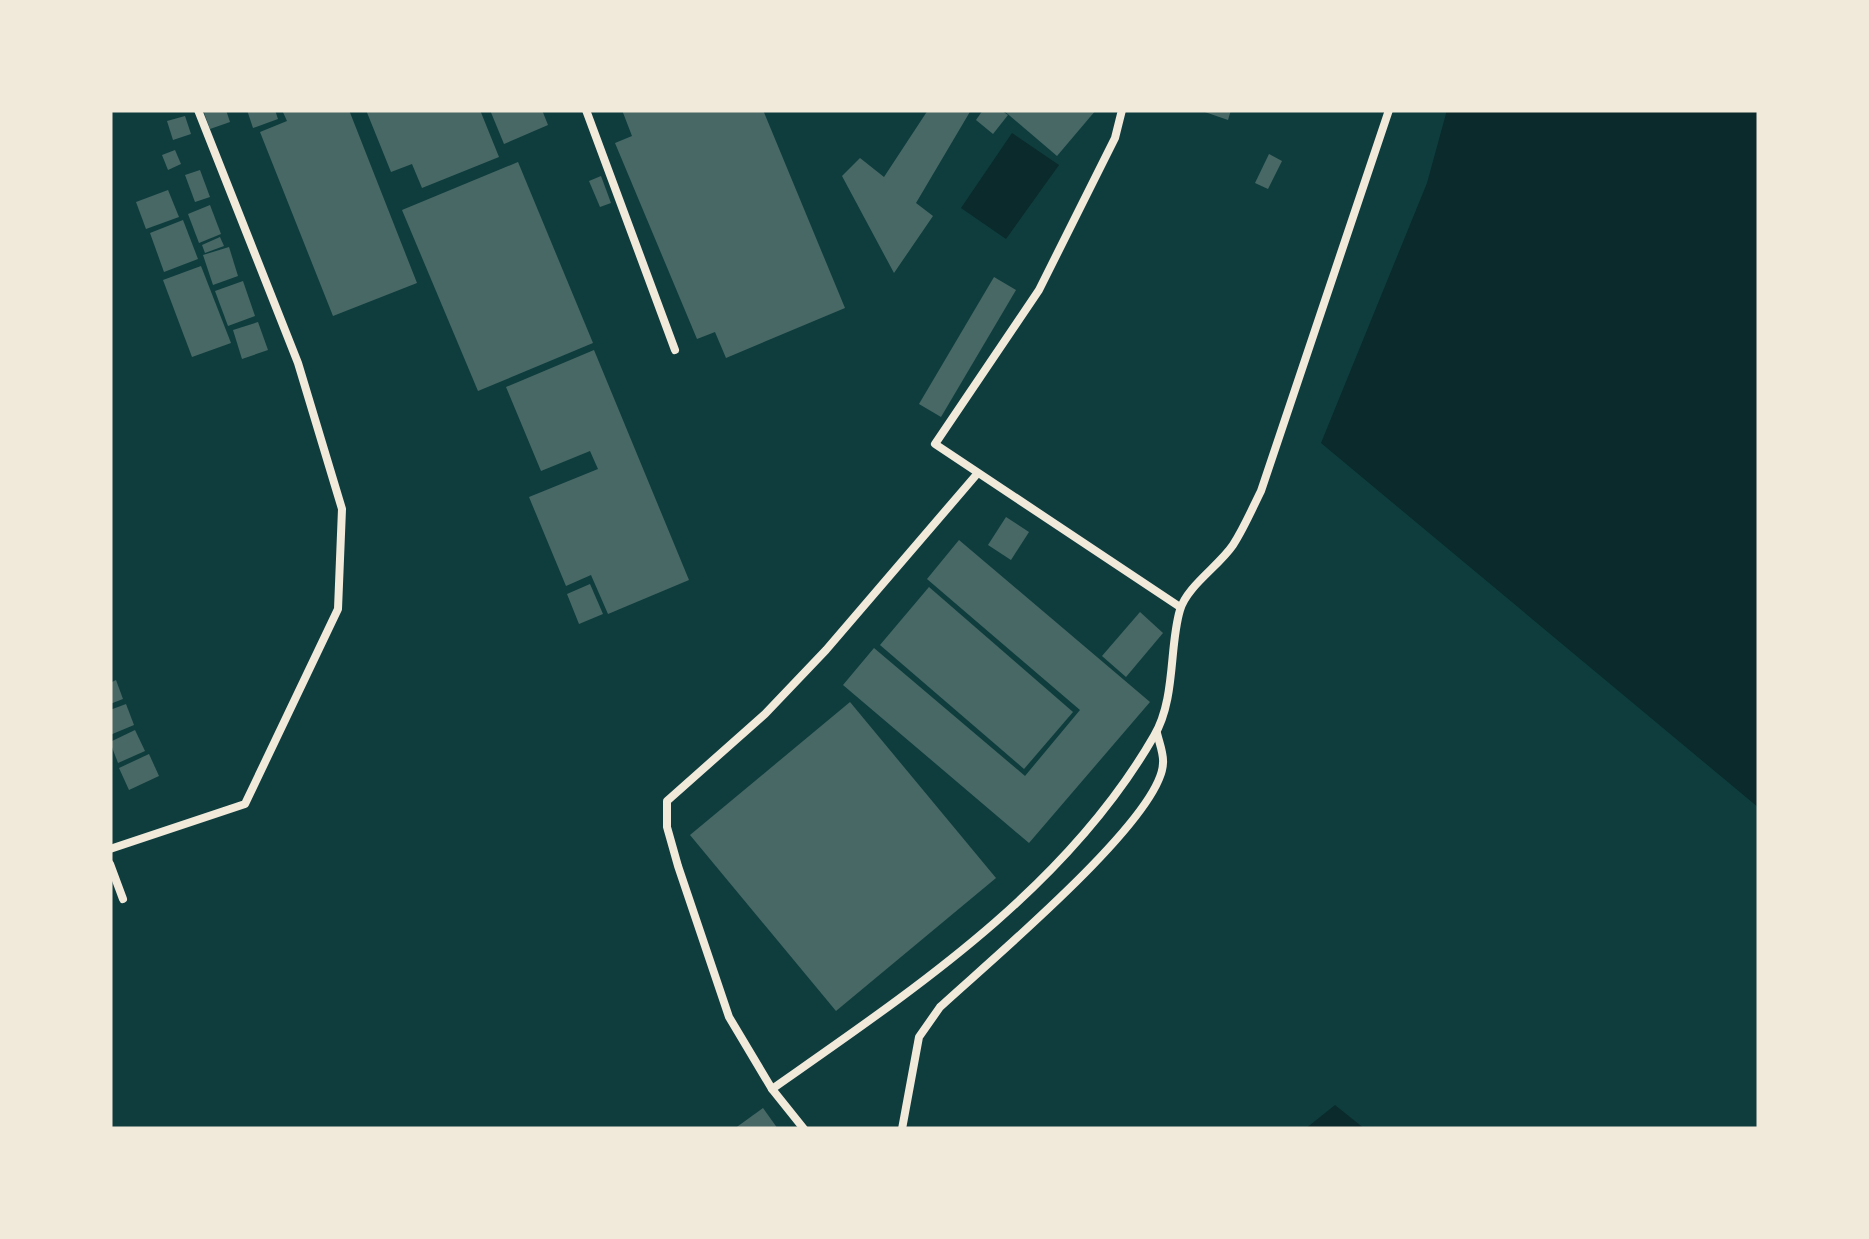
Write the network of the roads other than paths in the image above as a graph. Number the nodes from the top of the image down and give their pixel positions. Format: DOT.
graph roads {
  1 [pos="198,110"];
  2 [pos="586,110"];
  3 [pos="1122,110"];
  4 [pos="1389,110"];
  5 [pos="676,350"];
  6 [pos="977,474"];
  7 [pos="1180,608"];
  8 [pos="1156,733"];
  9 [pos="110,849"];
  10 [pos="110,864"];
  11 [pos="124,899"];
  12 [pos="772,1090"];
  13 [pos="804,1129"];
  14 [pos="902,1129"];
  1 -- 9 [label="lane"];
  2 -- 5 [label="lane"];
  3 -- 6 [label="lane"];
  4 -- 7 [label="lane"];
  6 -- 7 [label="lane"];
  6 -- 12 [label="lane"];
  7 -- 8 [label="lane"];
  8 -- 12 [label="lane"];
  8 -- 14 [label="lane"];
  10 -- 11 [label="lane"];
  12 -- 13 [label="lane"];
}
